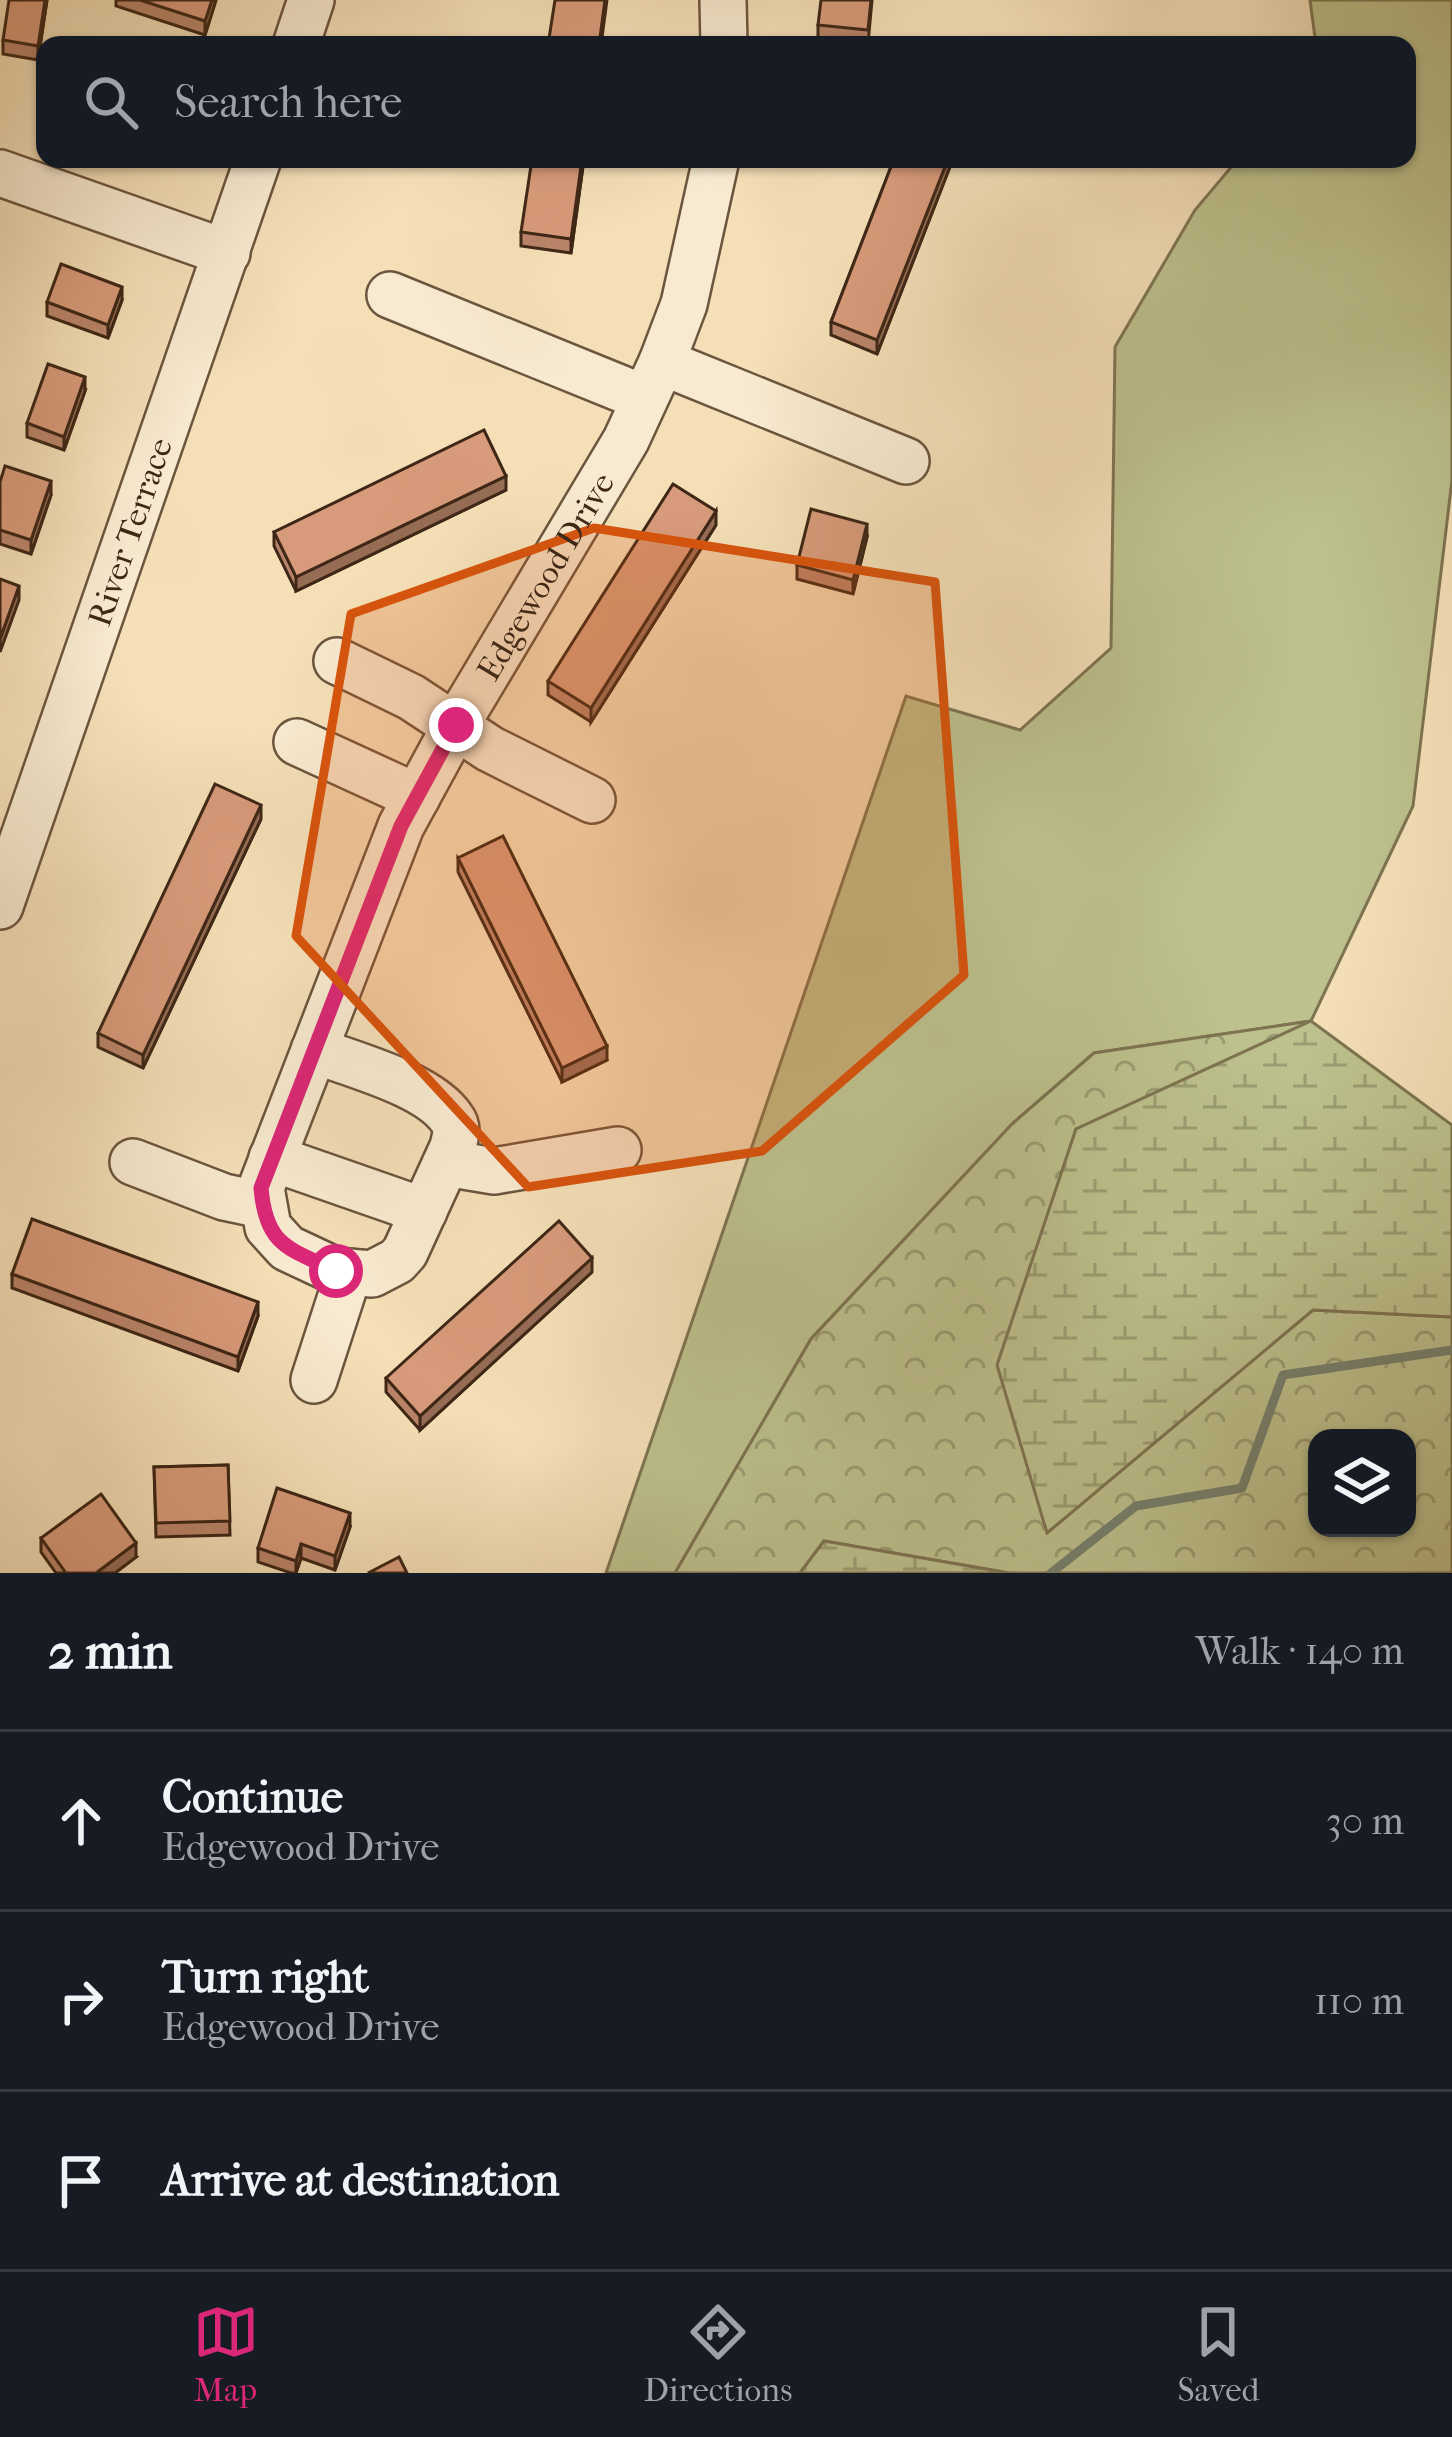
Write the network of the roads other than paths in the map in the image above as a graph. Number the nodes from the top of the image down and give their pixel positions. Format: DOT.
graph roads {
  1 [pos="311,0"];
  2 [pos="723,0"];
  3 [pos="299,36"];
  4 [pos="724,36"];
  5 [pos="255,168"];
  6 [pos="714,168"];
  7 [pos="0,173"];
  8 [pos="226,253"];
  9 [pos="390,295"];
  10 [pos="653,380"];
  11 [pos="905,461"];
  12 [pos="338,661"];
  13 [pos="456,725"];
  14 [pos="297,742"];
  15 [pos="417,797"];
  16 [pos="592,800"];
  17 [pos="0,906"];
  18 [pos="314,1050"];
  19 [pos="618,1150"];
  20 [pos="272,1158"];
  21 [pos="134,1162"];
  22 [pos="446,1163"];
  23 [pos="262,1205"];
  24 [pos="424,1211"];
  25 [pos="349,1272"];
  26 [pos="314,1380"];
  1 -- 3 [label="street"];
  2 -- 4 [label="street"];
  5 -- 8 [label="street, River Terrace"];
  6 -- 10 [label="street, Edgewood Drive"];
  7 -- 8 [label="street"];
  8 -- 17 [label="street, River Terrace"];
  9 -- 10 [label="street"];
  10 -- 11 [label="street"];
  10 -- 13 [label="street, Edgewood Drive"];
  12 -- 13 [label="street"];
  13 -- 15 [label="street, Edgewood Drive"];
  13 -- 16 [label="street"];
  14 -- 15 [label="street"];
  15 -- 18 [label="street, Edgewood Drive"];
  18 -- 20 [label="street, Edgewood Drive"];
  18 -- 22 [label="street"];
  19 -- 22 [label="street"];
  20 -- 23 [label="street, Edgewood Drive"];
  20 -- 24 [label="street"];
  21 -- 23 [label="street"];
  22 -- 24 [label="street"];
  23 -- 25 [label="street"];
  24 -- 25 [label="street"];
  25 -- 26 [label="street"];
}
